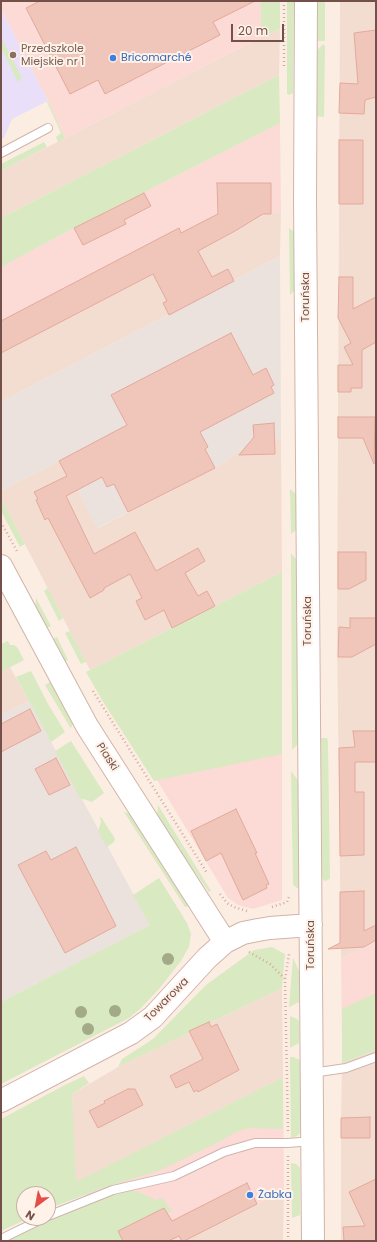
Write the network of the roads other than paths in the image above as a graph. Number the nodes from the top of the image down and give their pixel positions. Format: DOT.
graph roads {
  1 [pos="306,1"];
  2 [pos="48,128"];
  3 [pos="1,153"];
  4 [pos="9,560"];
  5 [pos="311,925"];
  6 [pos="225,942"];
  7 [pos="376,1057"];
  8 [pos="312,1073"];
  9 [pos="1,1101"];
  10 [pos="312,1141"];
  11 [pos="56,1213"];
  12 [pos="28,1226"];
  13 [pos="1,1239"];
  14 [pos="313,1241"];
  1 -- 5 [label="street, Toruńska"];
  2 -- 3 [label="lane"];
  4 -- 6 [label="street, Piaski"];
  5 -- 6 [label="street, Towarowa"];
  5 -- 8 [label="street, Toruńska"];
  6 -- 9 [label="street, Towarowa"];
  7 -- 8 [label="lane"];
  8 -- 10 [label="street, Toruńska"];
  10 -- 11 [label="lane"];
  10 -- 14 [label="street, Toruńska"];
  12 -- 13 [label="lane"];
}
